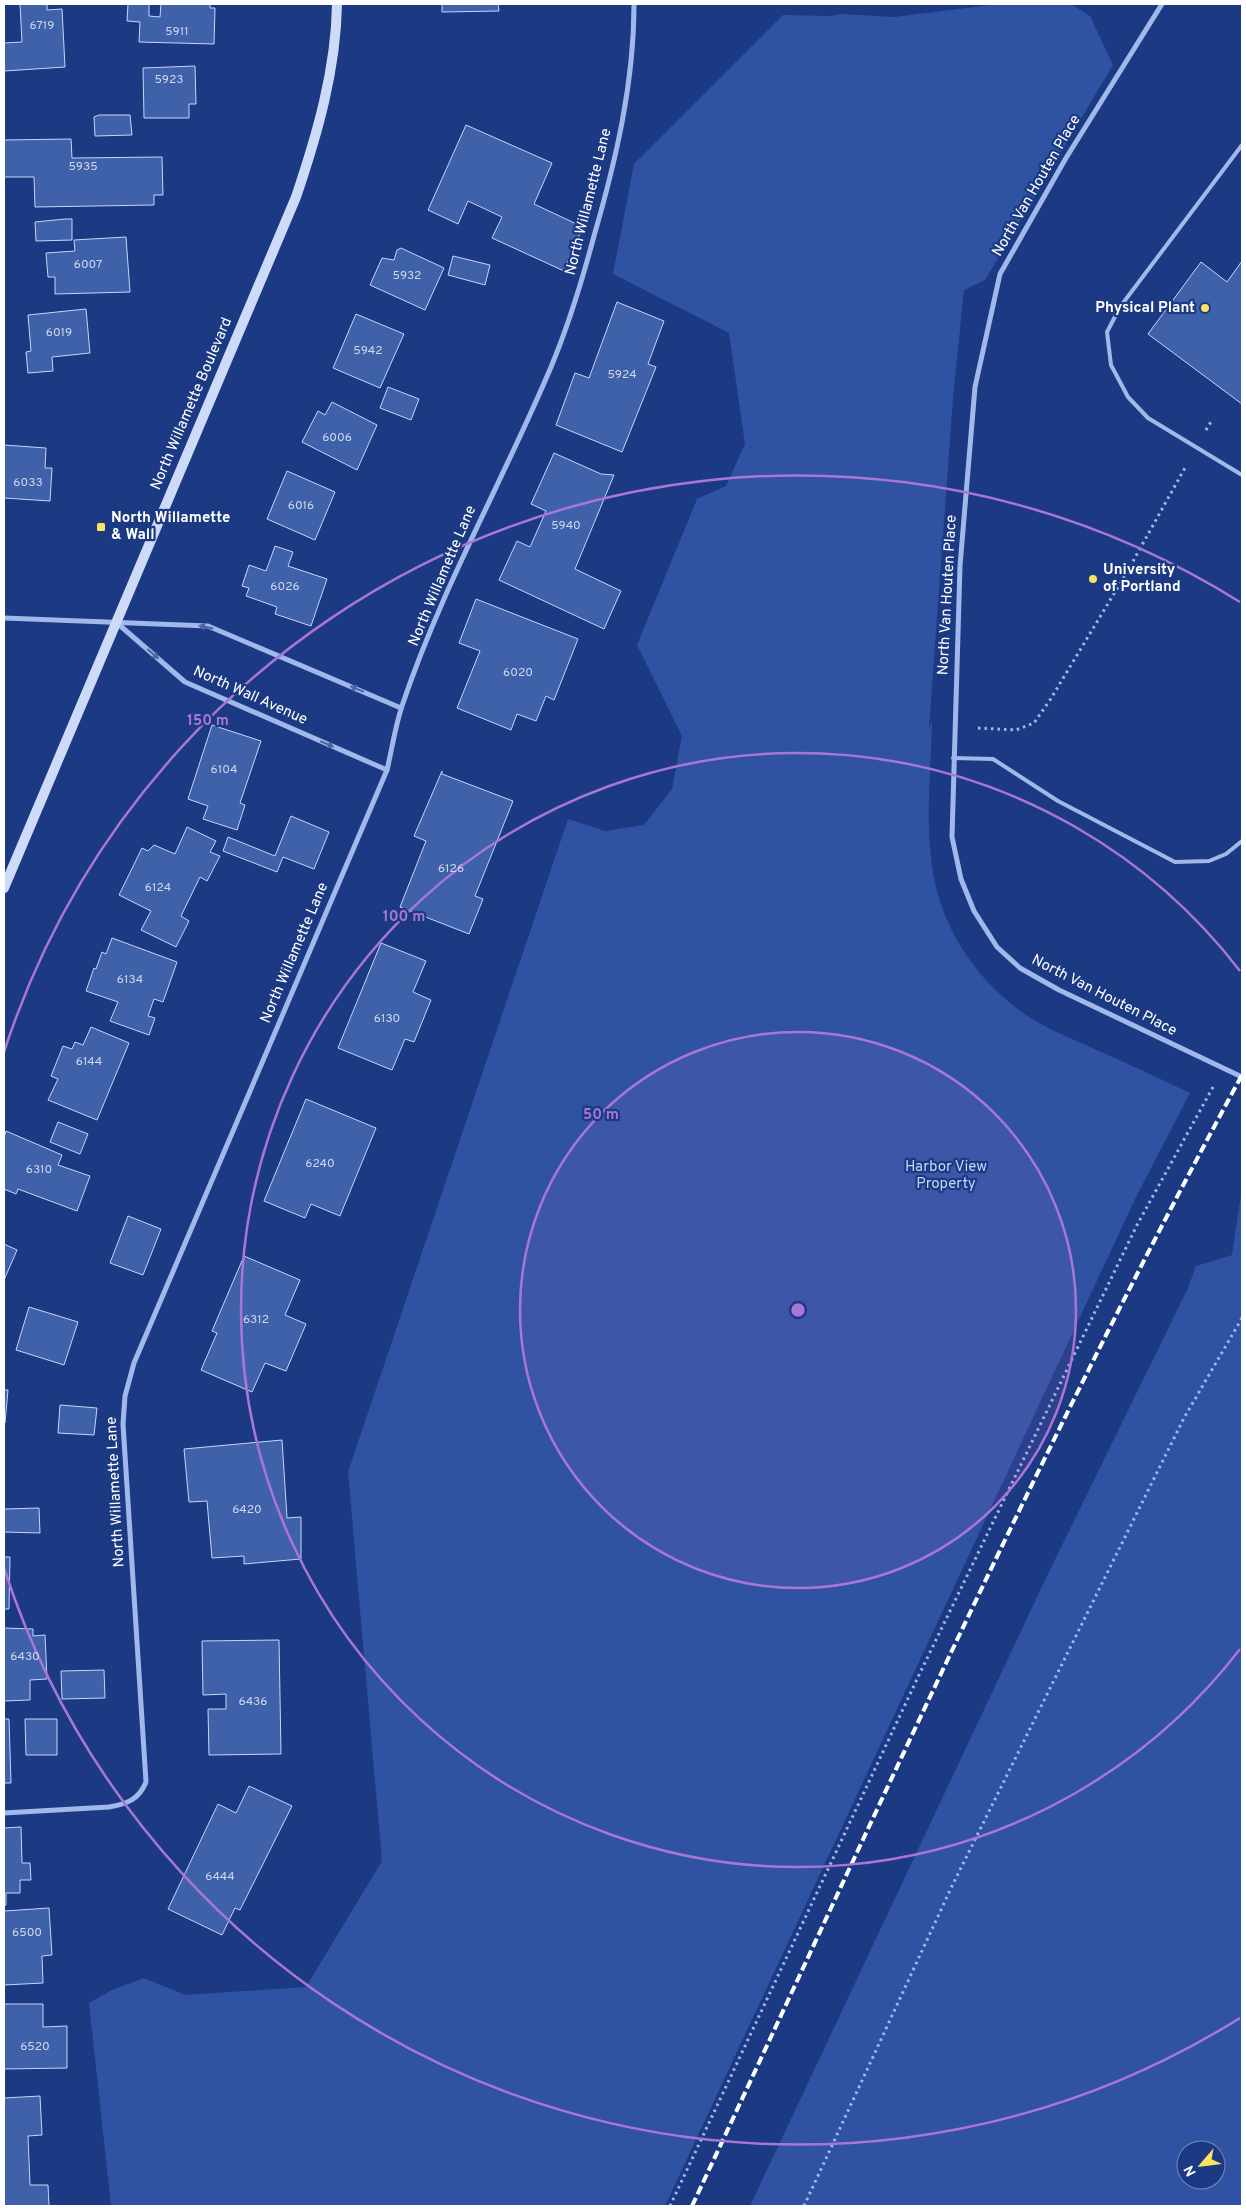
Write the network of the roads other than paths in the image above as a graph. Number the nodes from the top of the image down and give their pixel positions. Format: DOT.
graph roads {
  1 [pos="337,4"];
  2 [pos="634,4"];
  3 [pos="1162,4"];
  4 [pos="1242,145"];
  5 [pos="1242,475"];
  6 [pos="4,618"];
  7 [pos="116,622"];
  8 [pos="402,708"];
  9 [pos="953,758"];
  10 [pos="387,770"];
  11 [pos="1242,842"];
  12 [pos="4,888"];
  13 [pos="1242,1077"];
  14 [pos="4,1813"];
  1 -- 7 [label="main road, North Willamette Boulevard"];
  2 -- 8 [label="street, North Willamette Lane"];
  3 -- 9 [label="street, North Van Houten Place"];
  4 -- 5 [label="lane"];
  6 -- 7 [label="street"];
  8 -- 7 [label="street, one-way"];
  7 -- 10 [label="street, North Wall Avenue, one-way"];
  7 -- 12 [label="main road, North Willamette Boulevard"];
  8 -- 10 [label="street, North Willamette Lane"];
  9 -- 11 [label="lane"];
  9 -- 13 [label="street, North Van Houten Place"];
  10 -- 14 [label="street, North Willamette Lane"];
}
